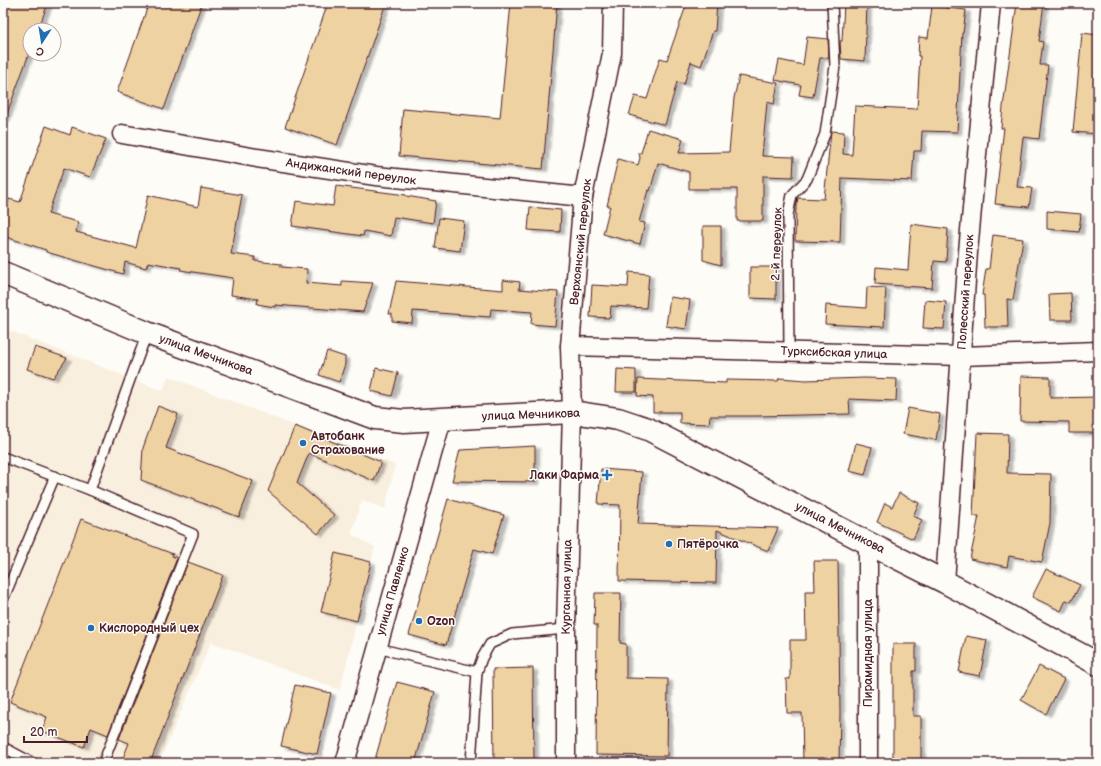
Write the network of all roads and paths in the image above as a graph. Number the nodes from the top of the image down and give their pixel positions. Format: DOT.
graph roads {
  1 [pos="614,3"];
  2 [pos="832,3"];
  3 [pos="991,3"];
  4 [pos="122,134"];
  5 [pos="583,197"];
  6 [pos="3,273"];
  7 [pos="147,333"];
  8 [pos="570,346"];
  9 [pos="789,351"];
  10 [pos="1098,351"];
  11 [pos="962,356"];
  12 [pos="572,412"];
  13 [pos="442,420"];
  14 [pos="3,456"];
  15 [pos="55,476"];
  16 [pos="90,490"];
  17 [pos="868,543"];
  18 [pos="945,582"];
  19 [pos="3,600"];
  20 [pos="566,629"];
  21 [pos="377,648"];
  22 [pos="1098,664"];
  23 [pos="477,672"];
  24 [pos="3,747"];
  25 [pos="33,763"];
  26 [pos="102,763"];
  27 [pos="345,763"];
  28 [pos="470,763"];
  29 [pos="566,763"];
  30 [pos="868,763"];
  1 -- 5 [label="street, Верхоянский переулок"];
  2 -- 9 [label="lane, 2-й переулок"];
  3 -- 11 [label="street, Полесский переулок"];
  4 -- 5 [label="street, Андижанский переулок"];
  5 -- 8 [label="street, Верхоянский переулок"];
  6 -- 7 [label="main road, улица Мечникова"];
  7 -- 13 [label="main road, улица Мечникова"];
  7 -- 16 [label="lane"];
  8 -- 9 [label="street, Турксибская улица"];
  8 -- 12 [label="street, Верхоянский переулок"];
  9 -- 11 [label="street, Турксибская улица"];
  10 -- 11 [label="street, Турксибская улица"];
  11 -- 18 [label="street, Полесский переулок"];
  12 -- 13 [label="main road, улица Мечникова"];
  12 -- 17 [label="main road, улица Мечникова"];
  12 -- 20 [label="street, Курганная улица"];
  13 -- 21 [label="street, улица Павленко"];
  14 -- 15 [label="lane"];
  15 -- 16 [label="lane"];
  15 -- 19 [label="lane"];
  16 -- 26 [label="lane"];
  17 -- 18 [label="main road, улица Мечникова"];
  17 -- 30 [label="street, Пирамидная улица"];
  18 -- 22 [label="main road, улица Мечникова"];
  20 -- 23 [label="lane"];
  20 -- 29 [label="street, Курганная улица"];
  21 -- 23 [label="lane"];
  21 -- 27 [label="street, улица Павленко"];
  23 -- 28 [label="lane"];
  24 -- 25 [label="lane"];
}
